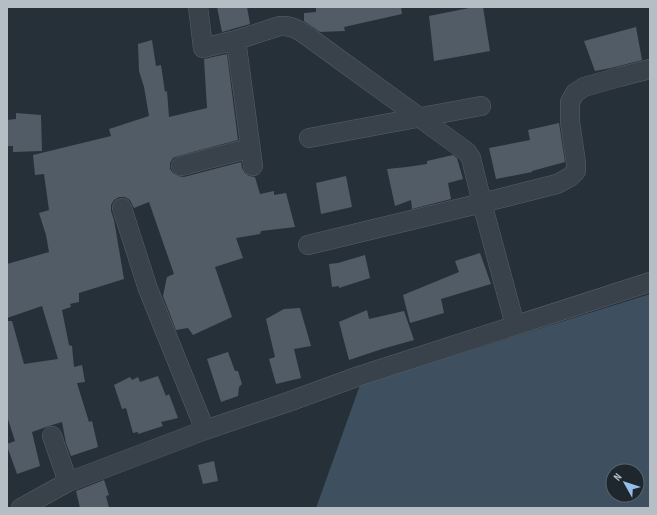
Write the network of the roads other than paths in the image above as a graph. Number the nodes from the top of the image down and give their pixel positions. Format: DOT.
graph roads {
  1 [pos="198,7"];
  2 [pos="236,40"];
  3 [pos="650,70"];
  4 [pos="481,106"];
  5 [pos="420,118"];
  6 [pos="309,138"];
  7 [pos="181,166"];
  8 [pos="482,203"];
  9 [pos="122,208"];
  10 [pos="308,245"];
  11 [pos="650,282"];
  12 [pos="515,325"];
  13 [pos="205,430"];
  14 [pos="52,436"];
  15 [pos="68,482"];
  16 [pos="21,508"];
  1 -- 2 [label="street"];
  2 -- 5 [label="street"];
  2 -- 7 [label="street"];
  3 -- 8 [label="street"];
  4 -- 5 [label="street"];
  5 -- 6 [label="street"];
  5 -- 8 [label="street"];
  8 -- 10 [label="street"];
  8 -- 12 [label="street"];
  9 -- 13 [label="street"];
  11 -- 12 [label="street"];
  12 -- 13 [label="street"];
  13 -- 15 [label="street"];
  14 -- 15 [label="street"];
  15 -- 16 [label="street"];
}
